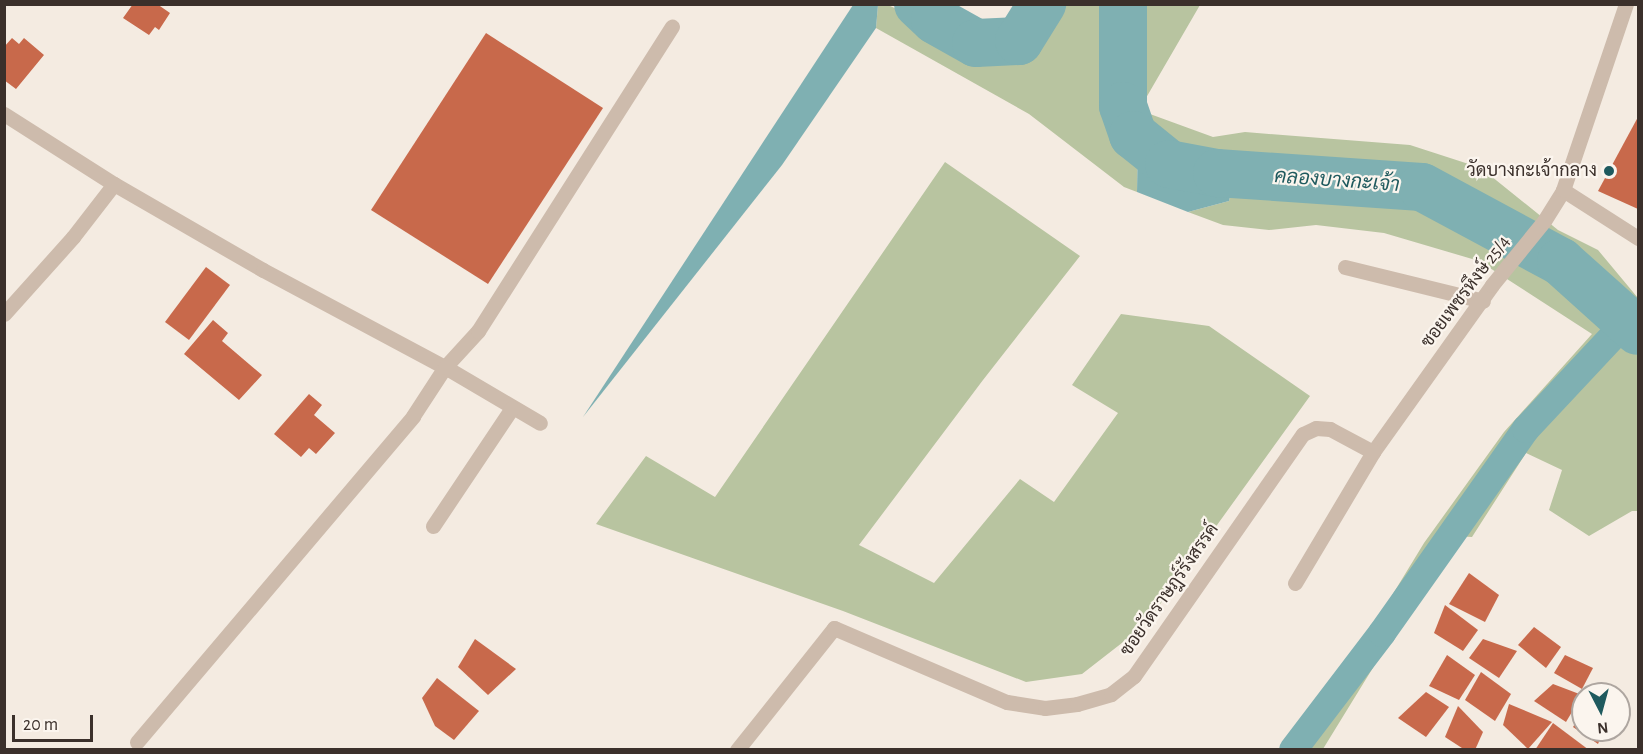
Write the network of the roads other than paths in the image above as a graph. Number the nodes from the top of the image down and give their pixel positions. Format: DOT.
graph roads {
  1 [pos="1630,10"];
  2 [pos="672,26"];
  3 [pos="4,114"];
  4 [pos="114,184"];
  5 [pos="1563,190"];
  6 [pos="1638,238"];
  7 [pos="1345,267"];
  8 [pos="1483,301"];
  9 [pos="4,314"];
  10 [pos="445,367"];
  11 [pos="512,408"];
  12 [pos="540,423"];
  13 [pos="1373,452"];
  14 [pos="433,526"];
  15 [pos="1295,583"];
  16 [pos="137,742"];
  17 [pos="737,750"];
  1 -- 5 [label="street, ซอยเพชรหึงษ์ 25/4"];
  2 -- 10 [label="street"];
  3 -- 4 [label="street"];
  4 -- 9 [label="street"];
  4 -- 10 [label="street"];
  5 -- 6 [label="street"];
  5 -- 8 [label="street, ซอยเพชรหึงษ์ 25/4"];
  7 -- 8 [label="street"];
  8 -- 13 [label="street, ซอยเพชรหึงษ์ 25/4"];
  10 -- 11 [label="street"];
  10 -- 16 [label="street"];
  11 -- 12 [label="street"];
  11 -- 14 [label="street"];
  13 -- 15 [label="street, ซอยเพชรหึงษ์ 25/4"];
  13 -- 17 [label="street, ซอยวัดราษฎร์รังสรรค์"];
}
